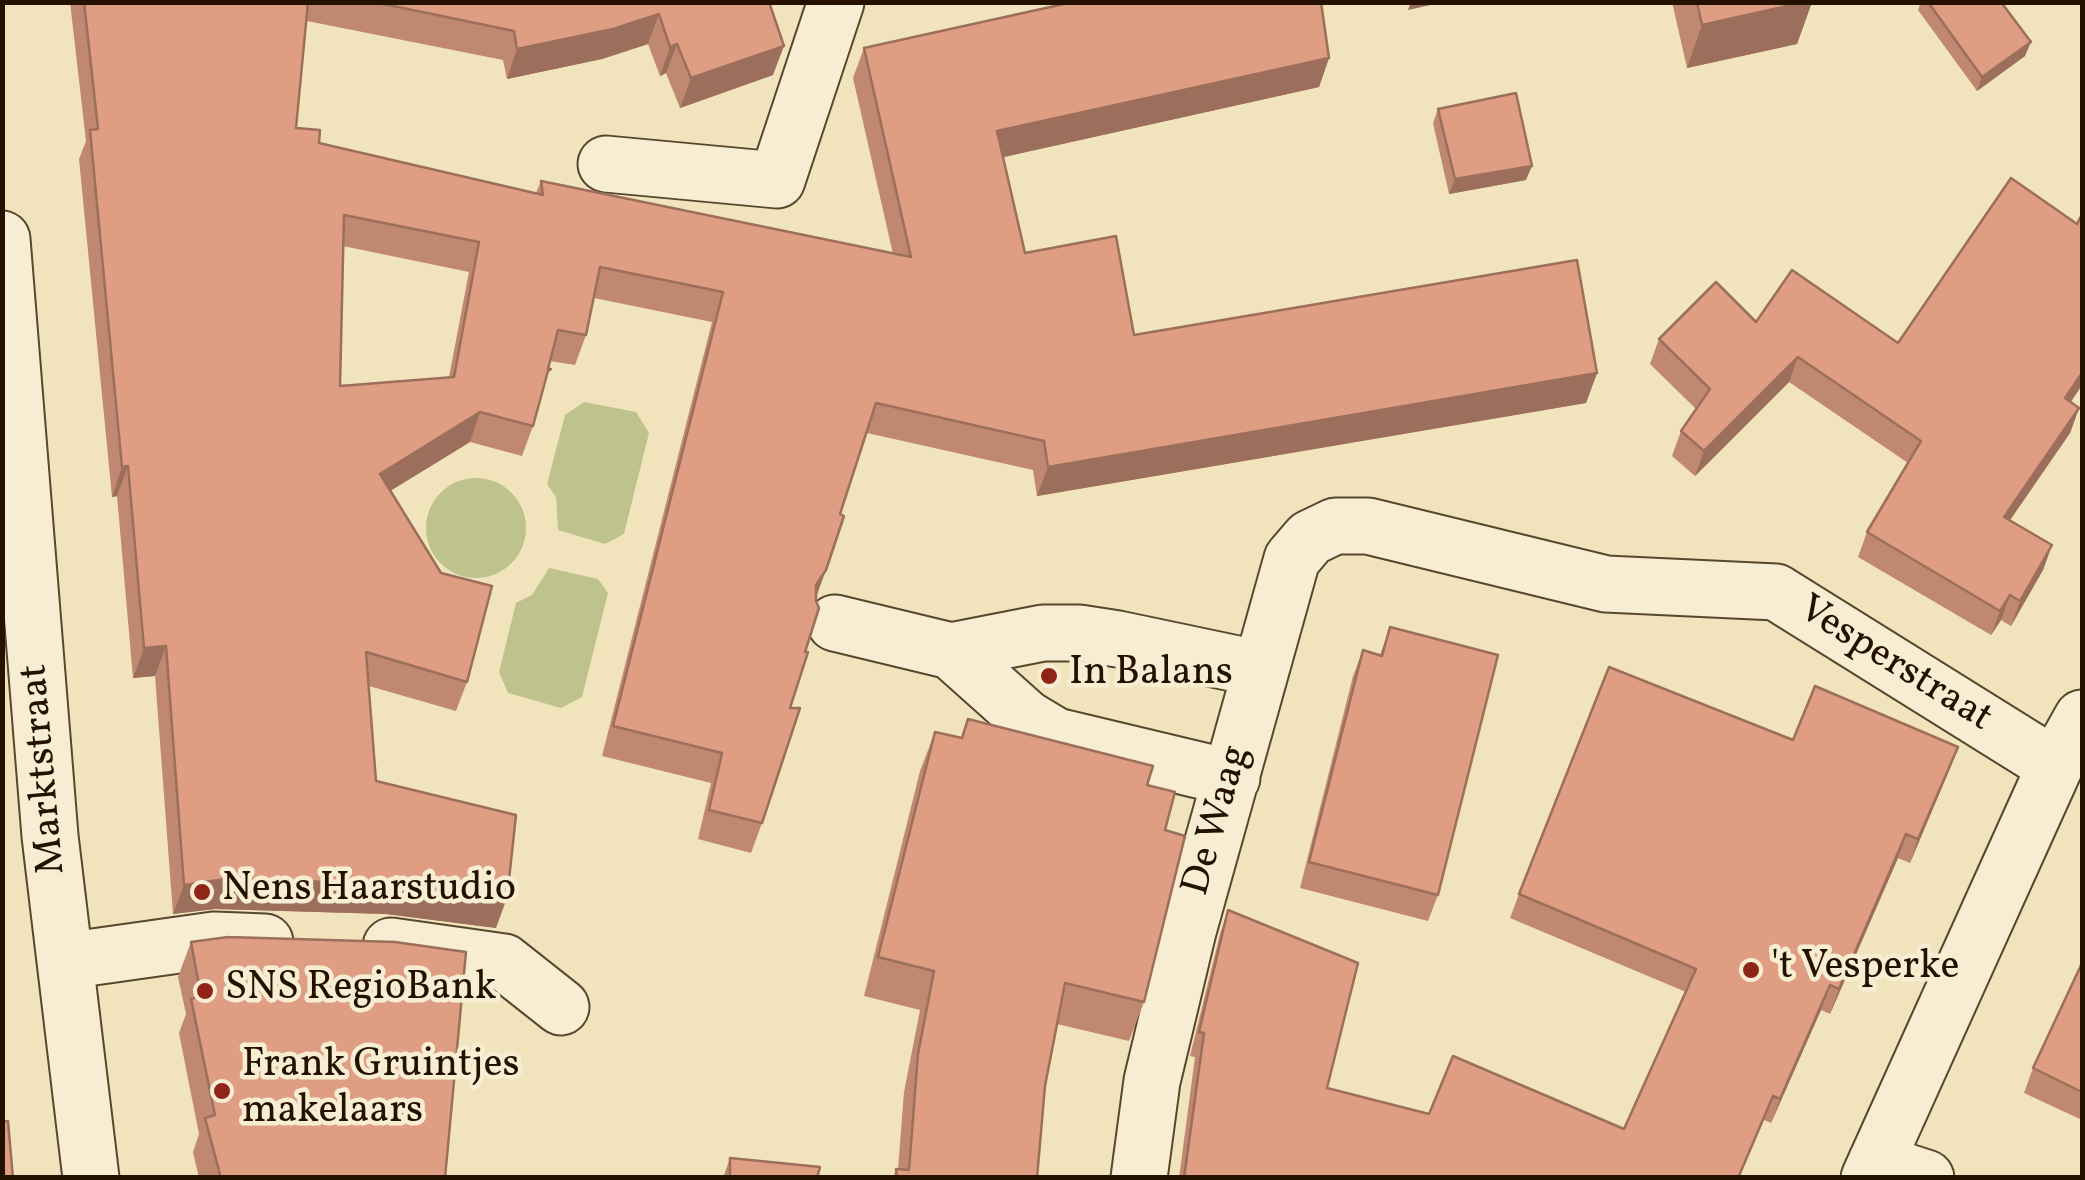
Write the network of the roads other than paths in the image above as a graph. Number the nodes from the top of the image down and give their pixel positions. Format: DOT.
graph roads {
  1 [pos="836,2"];
  2 [pos="606,164"];
  3 [pos="2,240"];
  4 [pos="1606,584"];
  5 [pos="836,623"];
  6 [pos="951,651"];
  7 [pos="1260,670"];
  8 [pos="2082,718"];
  9 [pos="2054,766"];
  10 [pos="1232,778"];
  11 [pos="65,962"];
  12 [pos="562,1008"];
  13 [pos="1890,1172"];
  14 [pos="91,1178"];
  15 [pos="1139,1178"];
  1 -- 2 [label="street"];
  3 -- 11 [label="street, Marktstraat"];
  4 -- 7 [label="street, De Waag"];
  4 -- 9 [label="street, Vesperstraat"];
  5 -- 6 [label="street"];
  6 -- 7 [label="street"];
  6 -- 10 [label="street"];
  7 -- 10 [label="street, De Waag"];
  8 -- 9 [label="street"];
  9 -- 13 [label="street"];
  10 -- 15 [label="street, De Waag"];
  11 -- 12 [label="street"];
  11 -- 14 [label="street, Marktstraat"];
}
